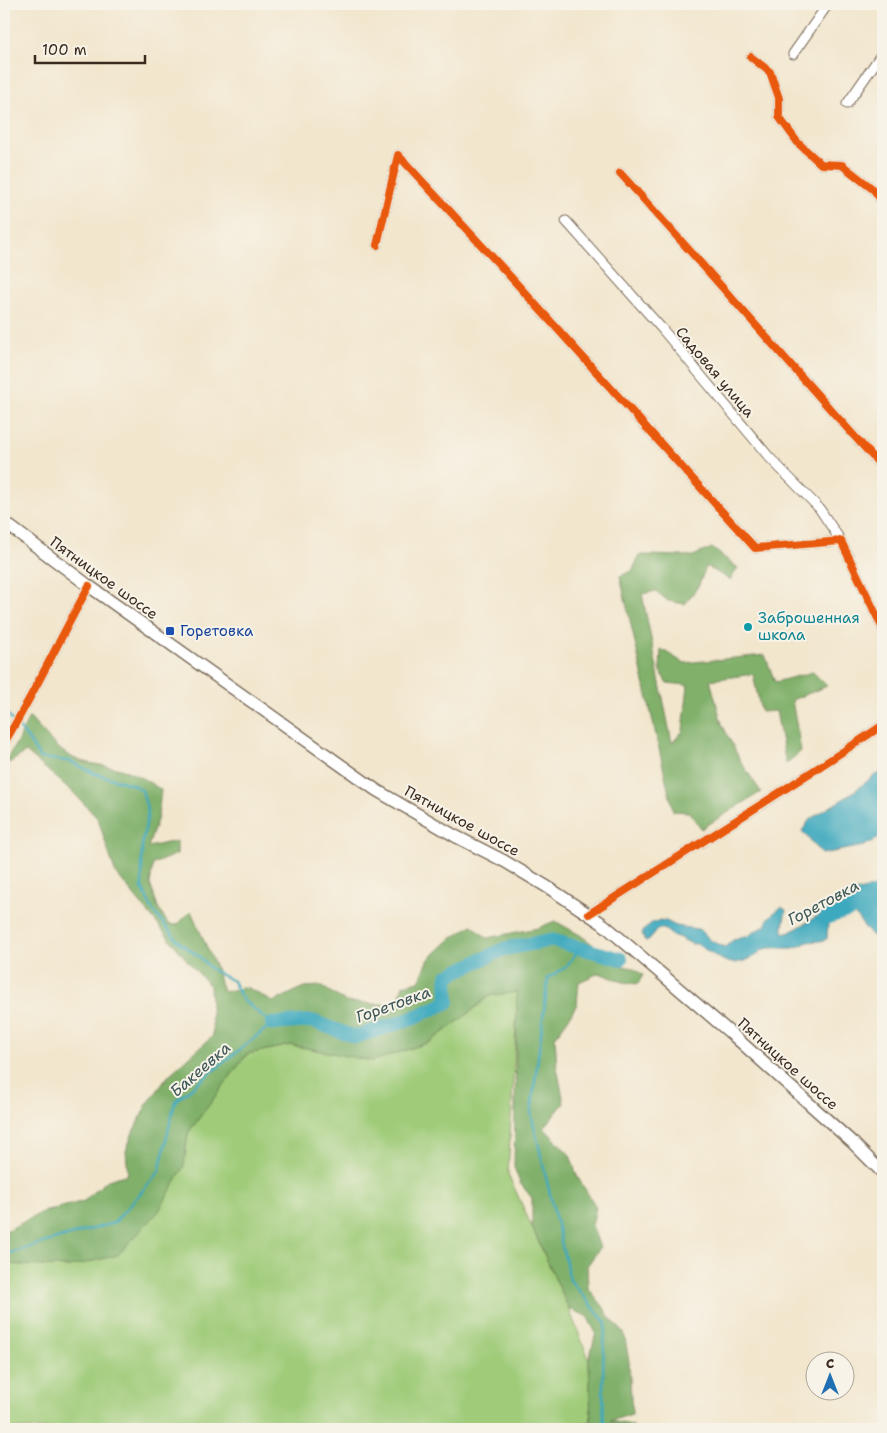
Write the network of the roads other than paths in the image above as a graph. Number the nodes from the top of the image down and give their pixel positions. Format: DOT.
graph roads {
  1 [pos="828,4"];
  2 [pos="883,52"];
  3 [pos="793,54"];
  4 [pos="751,57"];
  5 [pos="848,104"];
  6 [pos="620,173"];
  7 [pos="883,203"];
  8 [pos="566,221"];
  9 [pos="377,245"];
  10 [pos="883,468"];
  11 [pos="4,522"];
  12 [pos="841,541"];
  13 [pos="89,586"];
  14 [pos="883,629"];
  15 [pos="883,725"];
  16 [pos="4,743"];
  17 [pos="589,914"];
  18 [pos="883,1174"];
  1 -- 3 [label="street"];
  2 -- 5 [label="street"];
  4 -- 7 [label="street"];
  6 -- 10 [label="street"];
  8 -- 12 [label="street, Садовая улица"];
  9 -- 12 [label="street"];
  11 -- 13 [label="main road, Пятницкое шоссе"];
  12 -- 14 [label="street, Садовая улица"];
  13 -- 16 [label="street"];
  13 -- 17 [label="main road, Пятницкое шоссе"];
  15 -- 17 [label="street"];
  17 -- 18 [label="main road, Пятницкое шоссе"];
}
